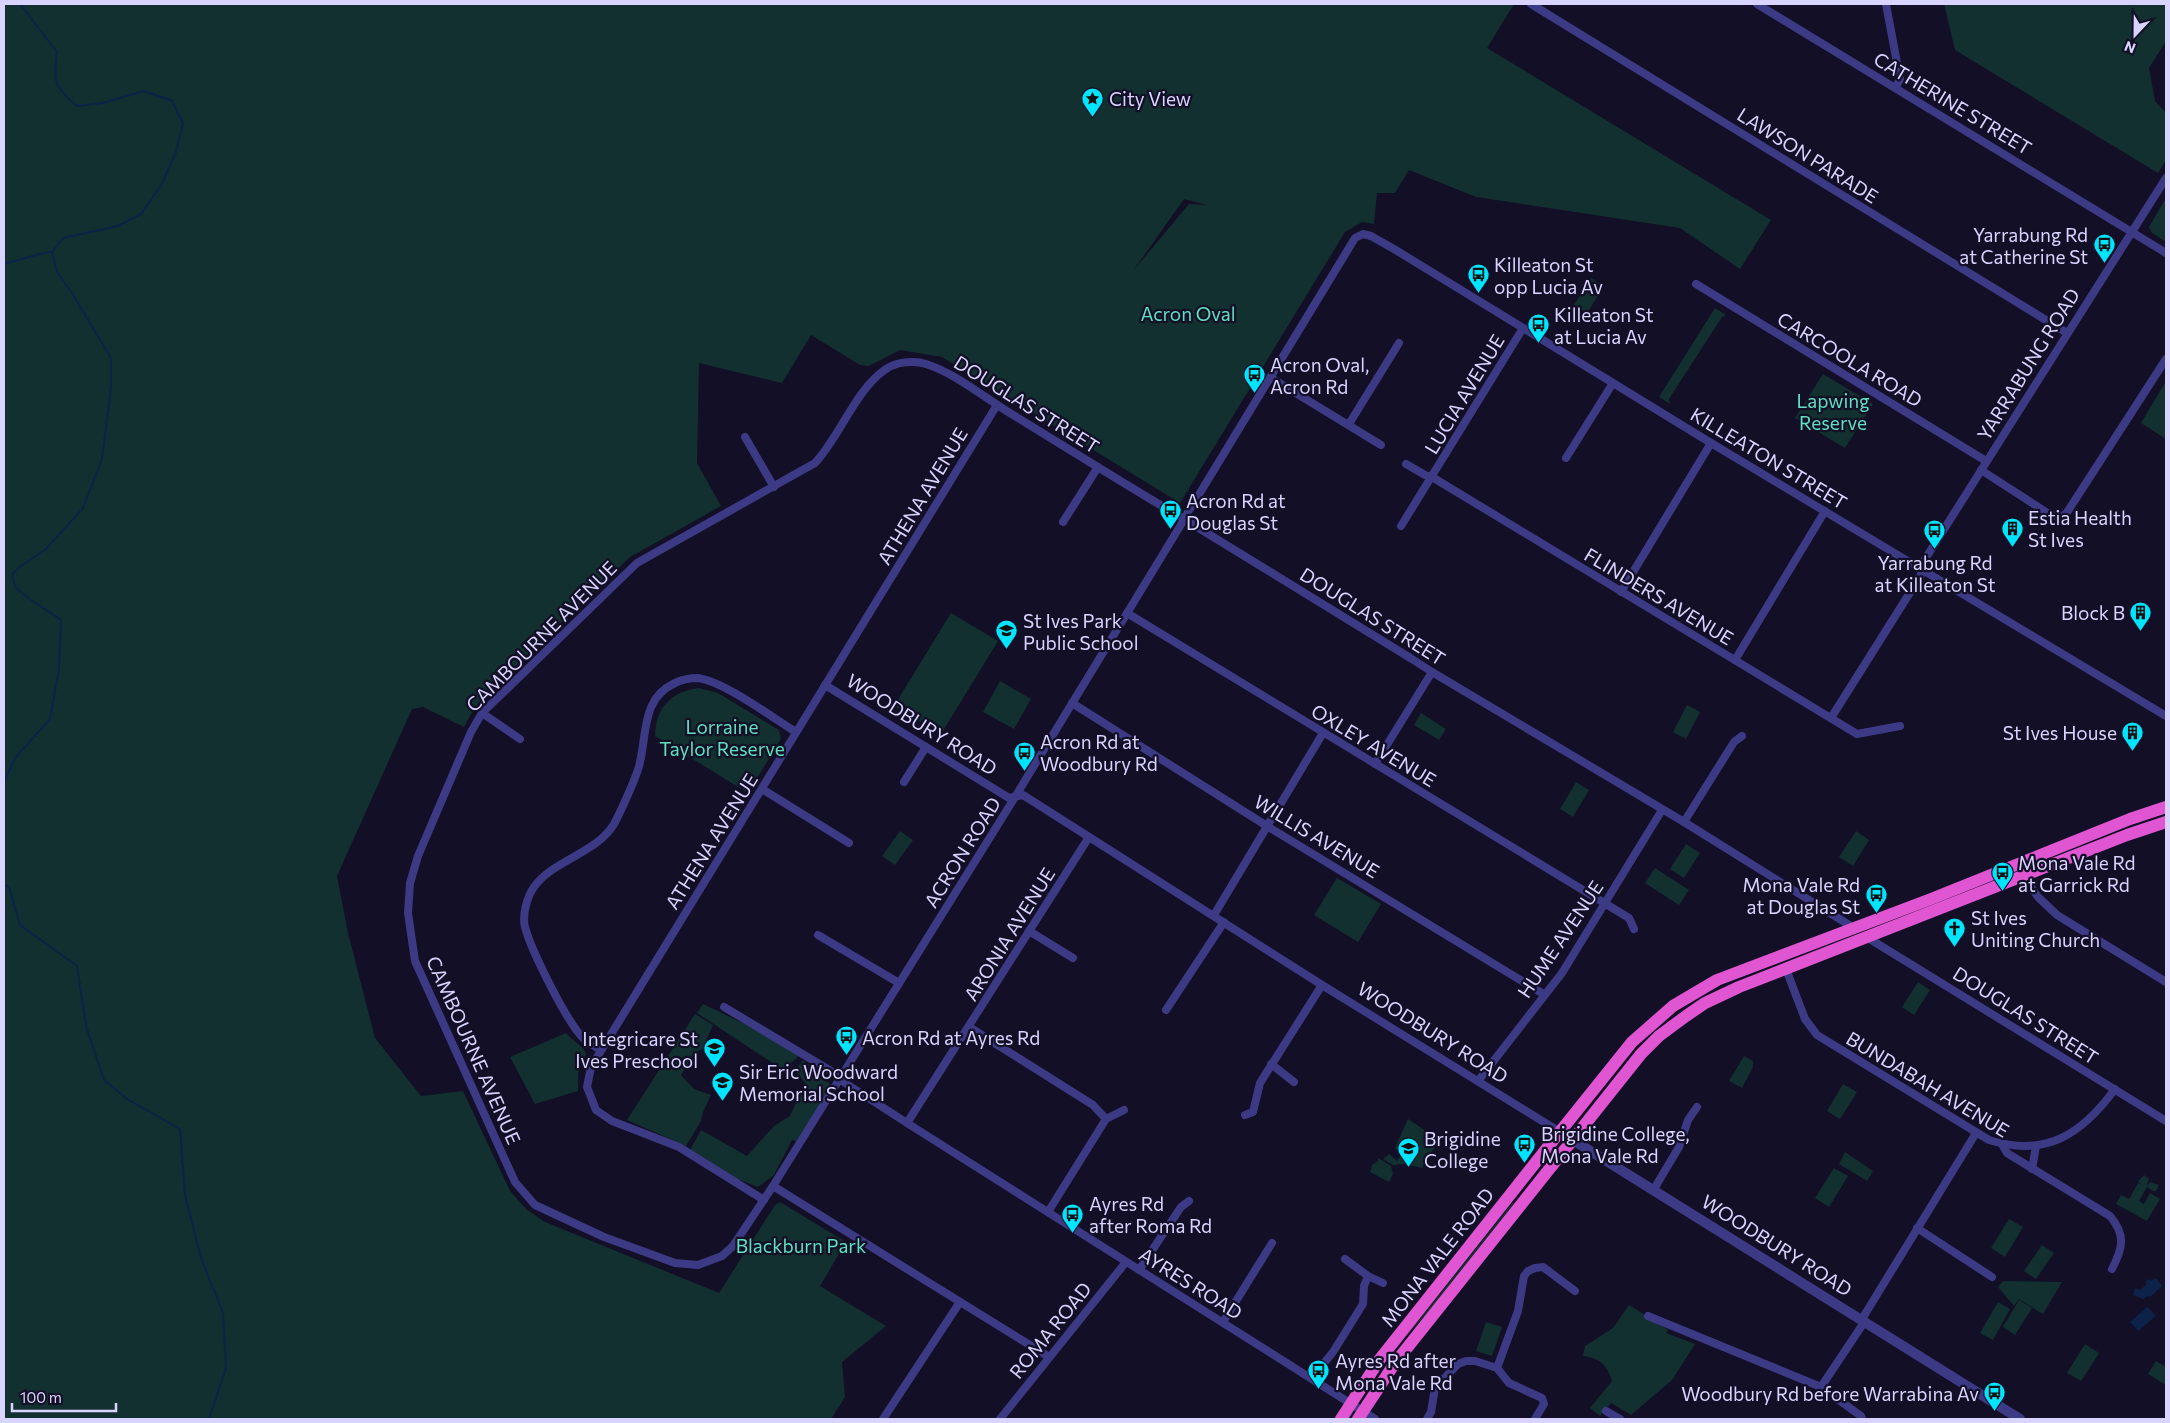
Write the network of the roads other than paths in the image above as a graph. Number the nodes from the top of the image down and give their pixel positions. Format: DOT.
graph roads {
  1 [pos="1531,4"];
  2 [pos="1757,4"];
  3 [pos="1886,4"];
  4 [pos="1896,87"];
  5 [pos="2166,178"];
  6 [pos="2132,231"];
  7 [pos="1355,238"];
  8 [pos="2166,253"];
  9 [pos="1696,284"];
  10 [pos="1523,328"];
  11 [pos="2067,333"];
  12 [pos="1399,343"];
  13 [pos="2166,359"];
  14 [pos="1271,378"];
  15 [pos="872,381"];
  16 [pos="1613,383"];
  17 [pos="997,405"];
  18 [pos="1349,424"];
  19 [pos="745,437"];
  20 [pos="1711,443"];
  21 [pos="1382,445"];
  22 [pos="1566,458"];
  23 [pos="1986,461"];
  24 [pos="1406,464"];
  25 [pos="1098,467"];
  26 [pos="1981,470"];
  27 [pos="1432,476"];
  28 [pos="774,486"];
  29 [pos="1824,511"];
  30 [pos="1184,519"];
  31 [pos="1063,522"];
  32 [pos="1401,526"];
  33 [pos="1921,569"];
  34 [pos="1621,592"];
  35 [pos="1127,613"];
  36 [pos="1735,660"];
  37 [pos="1432,672"];
  38 [pos="825,685"];
  39 [pos="1072,704"];
  40 [pos="482,712"];
  41 [pos="2166,716"];
  42 [pos="1831,718"];
  43 [pos="1900,726"];
  44 [pos="796,732"];
  45 [pos="1323,733"];
  46 [pos="1742,736"];
  47 [pos="520,739"];
  48 [pos="926,747"];
  49 [pos="1375,764"];
  50 [pos="904,782"];
  51 [pos="762,789"];
  52 [pos="1015,797"];
  53 [pos="2166,807"];
  54 [pos="1662,810"];
  55 [pos="1684,822"];
  56 [pos="2166,822"];
  57 [pos="1267,826"];
  58 [pos="1089,837"];
  59 [pos="849,843"];
  60 [pos="2017,865"];
  61 [pos="2024,877"];
  62 [pos="1605,903"];
  63 [pos="1214,915"];
  64 [pos="1224,922"];
  65 [pos="1854,928"];
  66 [pos="1634,929"];
  67 [pos="1029,932"];
  68 [pos="818,934"];
  69 [pos="1868,938"];
  70 [pos="1073,958"];
  71 [pos="1786,970"];
  72 [pos="2165,978"];
  73 [pos="899,983"];
  74 [pos="1322,985"];
  75 [pos="1545,995"];
  76 [pos="724,1007"];
  77 [pos="1166,1010"];
  78 [pos="969,1027"];
  79 [pos="601,1050"];
  80 [pos="1271,1064"];
  81 [pos="839,1078"];
  82 [pos="1478,1081"];
  83 [pos="1294,1082"];
  84 [pos="2115,1089"];
  85 [pos="1698,1107"];
  86 [pos="1124,1110"];
  87 [pos="1245,1115"];
  88 [pos="1106,1119"];
  89 [pos="2166,1121"];
  90 [pos="908,1124"];
  91 [pos="1560,1132"];
  92 [pos="1976,1133"];
  93 [pos="1572,1139"];
  94 [pos="2002,1144"];
  95 [pos="2036,1146"];
  96 [pos="2032,1169"];
  97 [pos="773,1186"];
  98 [pos="1654,1189"];
  99 [pos="764,1200"];
  100 [pos="1189,1201"];
  101 [pos="1048,1212"];
  102 [pos="1917,1228"];
  103 [pos="1272,1243"];
  104 [pos="1345,1259"];
  105 [pos="1126,1262"];
  106 [pos="2112,1269"];
  107 [pos="1139,1270"];
  108 [pos="1368,1276"];
  109 [pos="1992,1277"];
  110 [pos="1383,1283"];
  111 [pos="1575,1291"];
  112 [pos="960,1302"];
  113 [pos="1648,1316"];
  114 [pos="1864,1320"];
  115 [pos="1223,1322"];
  116 [pos="1049,1357"];
  117 [pos="1497,1368"];
  118 [pos="1312,1378"];
  119 [pos="1821,1387"];
  120 [pos="1350,1403"];
  121 [pos="1606,1411"];
  122 [pos="1360,1415"];
  123 [pos="883,1419"];
  124 [pos="1000,1419"];
  125 [pos="1341,1419"];
  126 [pos="1375,1419"];
  127 [pos="1427,1419"];
  128 [pos="1535,1419"];
  129 [pos="1620,1419"];
  130 [pos="1862,1419"];
  131 [pos="2020,1419"];
  1 -- 11 [label="street, LAWSON PARADE"];
  2 -- 4 [label="street, CATHERINE STREET"];
  3 -- 4 [label="street"];
  4 -- 6 [label="street, CATHERINE STREET"];
  5 -- 6 [label="street, YARRABUNG ROAD"];
  6 -- 8 [label="street, CATHERINE STREET"];
  6 -- 11 [label="street, YARRABUNG ROAD"];
  7 -- 10 [label="street, KILLEATON STREET"];
  7 -- 14 [label="street, ACRON ROAD"];
  9 -- 23 [label="street, CARCOOLA ROAD"];
  10 -- 16 [label="street, KILLEATON STREET"];
  10 -- 27 [label="street, LUCIA AVENUE"];
  11 -- 23 [label="street, YARRABUNG ROAD"];
  12 -- 18 [label="street"];
  13 -- 26 [label="street"];
  14 -- 18 [label="street"];
  14 -- 30 [label="street, ACRON ROAD"];
  15 -- 17 [label="street, DOUGLAS STREET"];
  15 -- 28 [label="street, CAMBOURNE AVENUE"];
  16 -- 20 [label="street, KILLEATON STREET"];
  16 -- 22 [label="street"];
  17 -- 25 [label="street, DOUGLAS STREET"];
  17 -- 38 [label="street, ATHENA AVENUE"];
  18 -- 21 [label="street"];
  19 -- 28 [label="street"];
  20 -- 29 [label="street, KILLEATON STREET"];
  20 -- 34 [label="street"];
  23 -- 26 [label="street, YARRABUNG ROAD"];
  24 -- 27 [label="street, FLINDERS AVENUE"];
  25 -- 30 [label="street, DOUGLAS STREET"];
  25 -- 31 [label="street"];
  26 -- 33 [label="street, YARRABUNG ROAD"];
  27 -- 32 [label="street, LUCIA AVENUE"];
  27 -- 34 [label="street, FLINDERS AVENUE"];
  28 -- 40 [label="street, CAMBOURNE AVENUE"];
  29 -- 33 [label="street, KILLEATON STREET"];
  29 -- 36 [label="street"];
  30 -- 35 [label="street, ACRON ROAD"];
  30 -- 37 [label="street, DOUGLAS STREET"];
  33 -- 41 [label="street, KILLEATON STREET"];
  33 -- 42 [label="street, YARRABUNG ROAD"];
  34 -- 36 [label="street, FLINDERS AVENUE"];
  35 -- 39 [label="street, ACRON ROAD"];
  35 -- 45 [label="street, OXLEY AVENUE"];
  36 -- 42 [label="street, FLINDERS AVENUE"];
  37 -- 49 [label="street"];
  37 -- 54 [label="street, DOUGLAS STREET"];
  38 -- 44 [label="street, ATHENA AVENUE"];
  38 -- 48 [label="street, WOODBURY ROAD"];
  39 -- 52 [label="street, ACRON ROAD"];
  39 -- 57 [label="street, WILLIS AVENUE"];
  40 -- 47 [label="street"];
  40 -- 99 [label="street, CAMBOURNE AVENUE"];
  42 -- 43 [label="street, FLINDERS AVENUE"];
  44 -- 51 [label="street, ATHENA AVENUE"];
  44 -- 79 [label="street"];
  45 -- 49 [label="street, OXLEY AVENUE"];
  45 -- 57 [label="street"];
  46 -- 55 [label="street"];
  48 -- 50 [label="street"];
  48 -- 52 [label="street, WOODBURY ROAD"];
  49 -- 62 [label="street, OXLEY AVENUE"];
  51 -- 59 [label="street"];
  51 -- 79 [label="street, ATHENA AVENUE"];
  52 -- 58 [label="street, WOODBURY ROAD"];
  52 -- 73 [label="street, ACRON ROAD"];
  53 -- 60 [label="highway, MONA VALE ROAD"];
  54 -- 55 [label="street, DOUGLAS STREET"];
  54 -- 62 [label="street, HUME AVENUE"];
  55 -- 65 [label="street, DOUGLAS STREET"];
  56 -- 61 [label="highway, MONA VALE ROAD"];
  57 -- 63 [label="street"];
  57 -- 75 [label="street, WILLIS AVENUE"];
  58 -- 63 [label="street, WOODBURY ROAD"];
  58 -- 67 [label="street, ARONIA AVENUE"];
  60 -- 61 [label="street"];
  60 -- 65 [label="highway, MONA VALE ROAD"];
  61 -- 69 [label="highway, MONA VALE ROAD"];
  61 -- 72 [label="street"];
  62 -- 66 [label="street, OXLEY AVENUE"];
  62 -- 75 [label="street, HUME AVENUE"];
  63 -- 64 [label="street, WOODBURY ROAD"];
  64 -- 74 [label="street, WOODBURY ROAD"];
  64 -- 77 [label="street"];
  65 -- 91 [label="highway, MONA VALE ROAD"];
  67 -- 70 [label="street"];
  67 -- 78 [label="street, ARONIA AVENUE"];
  68 -- 73 [label="street"];
  69 -- 71 [label="highway, MONA VALE ROAD"];
  69 -- 84 [label="street, DOUGLAS STREET"];
  71 -- 92 [label="street, BUNDABAH AVENUE"];
  71 -- 93 [label="highway, MONA VALE ROAD"];
  73 -- 81 [label="street, ACRON ROAD"];
  74 -- 80 [label="street"];
  74 -- 82 [label="street, WOODBURY ROAD"];
  75 -- 82 [label="street, HUME AVENUE"];
  76 -- 81 [label="street, AYRES ROAD"];
  78 -- 88 [label="street"];
  78 -- 90 [label="street, ARONIA AVENUE"];
  79 -- 99 [label="street, ATHENA AVENUE"];
  80 -- 83 [label="street"];
  80 -- 87 [label="street"];
  81 -- 90 [label="street, AYRES ROAD"];
  81 -- 97 [label="street, ACRON ROAD"];
  82 -- 91 [label="street, WOODBURY ROAD"];
  84 -- 89 [label="street, DOUGLAS STREET"];
  84 -- 95 [label="street"];
  85 -- 98 [label="street"];
  86 -- 88 [label="street"];
  88 -- 101 [label="street"];
  90 -- 101 [label="street, AYRES ROAD"];
  91 -- 93 [label="street, WOODBURY ROAD"];
  91 -- 120 [label="highway, MONA VALE ROAD"];
  92 -- 94 [label="street, BUNDABAH AVENUE"];
  92 -- 102 [label="street"];
  93 -- 98 [label="street, WOODBURY ROAD"];
  93 -- 122 [label="highway, MONA VALE ROAD"];
  94 -- 95 [label="street"];
  94 -- 96 [label="street, BUNDABAH AVENUE"];
  95 -- 96 [label="street"];
  96 -- 106 [label="street, BUNDABAH AVENUE"];
  97 -- 99 [label="street, ACRON ROAD"];
  97 -- 112 [label="street"];
  98 -- 114 [label="street, WOODBURY ROAD"];
  100 -- 107 [label="street"];
  101 -- 105 [label="street, AYRES ROAD"];
  102 -- 109 [label="street"];
  102 -- 114 [label="street"];
  103 -- 115 [label="street"];
  104 -- 108 [label="street"];
  105 -- 107 [label="street, AYRES ROAD"];
  105 -- 116 [label="street, ROMA ROAD"];
  107 -- 115 [label="street, AYRES ROAD"];
  108 -- 110 [label="street"];
  108 -- 118 [label="street"];
  111 -- 117 [label="street"];
  112 -- 116 [label="street"];
  112 -- 123 [label="street"];
  113 -- 119 [label="street"];
  114 -- 119 [label="street"];
  114 -- 131 [label="street, WOODBURY ROAD"];
  115 -- 118 [label="street, AYRES ROAD"];
  116 -- 124 [label="street, ROMA ROAD"];
  117 -- 127 [label="street"];
  117 -- 128 [label="street"];
  118 -- 120 [label="street, AYRES ROAD"];
  119 -- 130 [label="street"];
  120 -- 122 [label="street, AYRES ROAD"];
  120 -- 125 [label="highway, MONA VALE ROAD"];
  121 -- 129 [label="street"];
  122 -- 126 [label="street, AYRES ROAD"];
}
